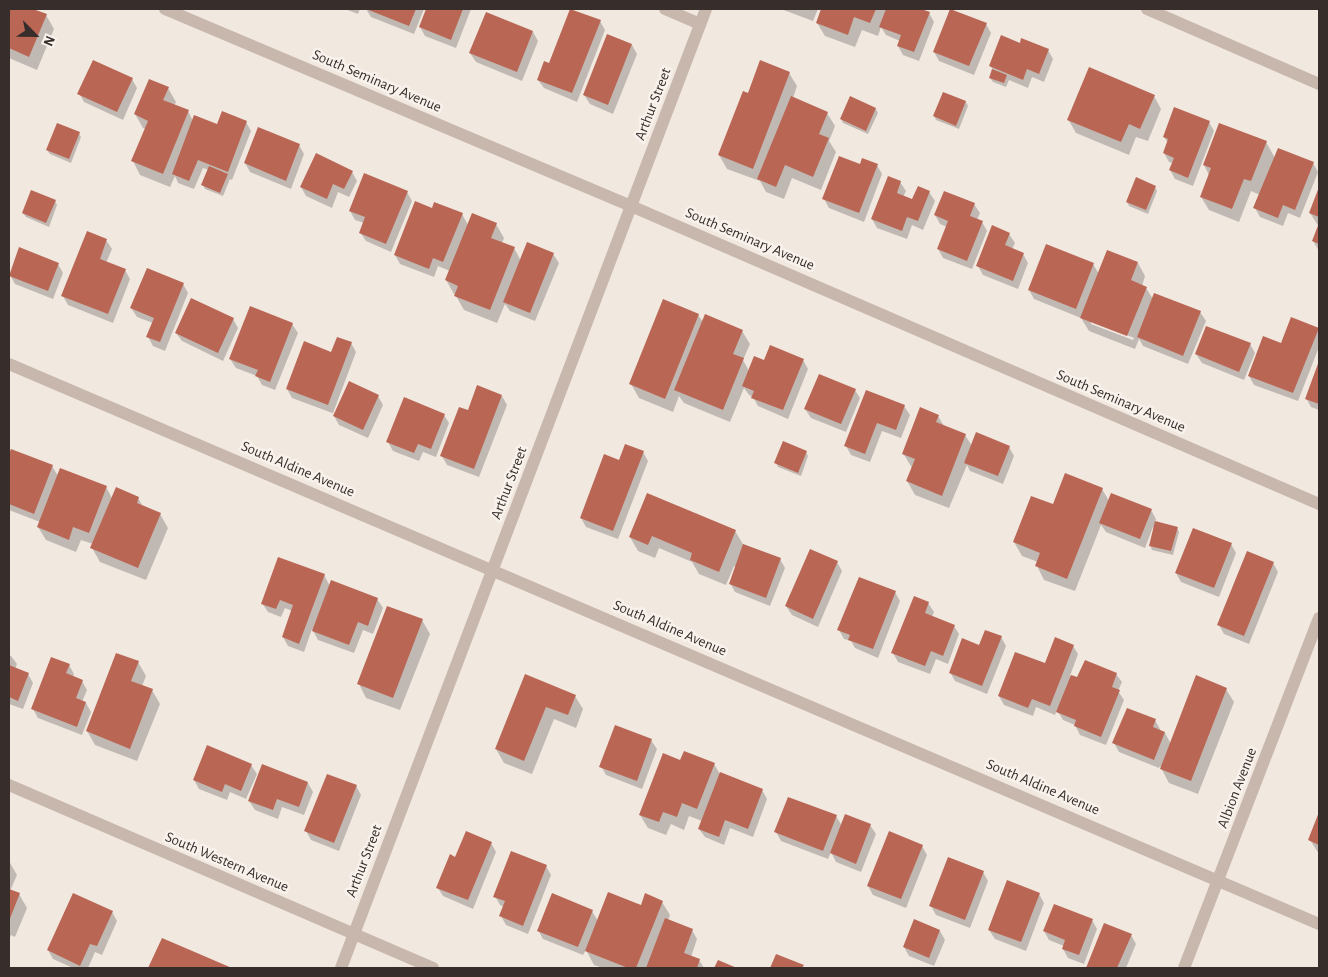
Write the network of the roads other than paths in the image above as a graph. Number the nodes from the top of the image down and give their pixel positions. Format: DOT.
graph roads {
  1 [pos="165,9"];
  2 [pos="665,9"];
  3 [pos="706,9"];
  4 [pos="1147,9"];
  5 [pos="700,24"];
  6 [pos="1319,84"];
  7 [pos="632,206"];
  8 [pos="9,364"];
  9 [pos="1319,504"];
  10 [pos="493,570"];
  11 [pos="1319,618"];
  12 [pos="9,785"];
  13 [pos="1219,880"];
  14 [pos="1319,924"];
  15 [pos="354,934"];
  16 [pos="341,968"];
  17 [pos="433,968"];
  18 [pos="1184,968"];
  1 -- 7 [label="street, South Seminary Avenue"];
  2 -- 5 [label="street"];
  3 -- 5 [label="street, Arthur Street"];
  4 -- 6 [label="street"];
  5 -- 7 [label="street, Arthur Street"];
  7 -- 9 [label="street, South Seminary Avenue"];
  7 -- 10 [label="street, Arthur Street"];
  8 -- 10 [label="street, South Aldine Avenue"];
  10 -- 13 [label="street, South Aldine Avenue"];
  10 -- 15 [label="street, Arthur Street"];
  11 -- 13 [label="street, Albion Avenue"];
  12 -- 15 [label="street, South Western Avenue"];
  13 -- 14 [label="street, South Aldine Avenue"];
  13 -- 18 [label="street, Albion Avenue"];
  15 -- 16 [label="street, Arthur Street"];
  15 -- 17 [label="street, South Western Avenue"];
}
